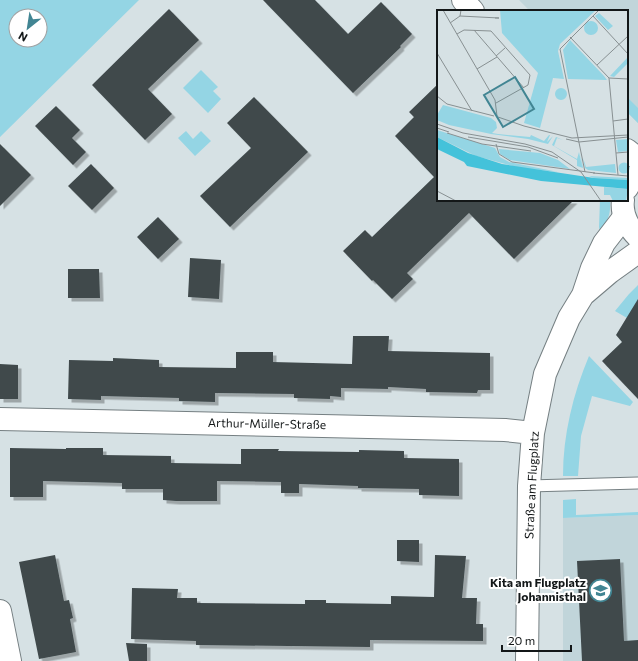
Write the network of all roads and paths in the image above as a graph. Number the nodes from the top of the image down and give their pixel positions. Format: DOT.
graph roads {
  1 [pos="463,0"];
  2 [pos="472,10"];
  3 [pos="628,151"];
  4 [pos="638,159"];
  5 [pos="638,174"];
  6 [pos="628,186"];
  7 [pos="624,209"];
  8 [pos="638,237"];
  9 [pos="638,252"];
  10 [pos="584,295"];
  11 [pos="0,419"];
  12 [pos="533,433"];
  13 [pos="638,483"];
  14 [pos="529,486"];
  15 [pos="0,611"];
  16 [pos="10,661"];
  17 [pos="527,661"];
  1 -- 2 [label="street"];
  3 -- 4 [label="street"];
  5 -- 6 [label="street"];
  7 -- 8 [label="street"];
  7 -- 10 [label="street, Straße am Flugplatz"];
  9 -- 10 [label="street, Straße am Flugplatz"];
  10 -- 12 [label="street, Straße am Flugplatz"];
  11 -- 12 [label="street, Arthur-Müller-Straße"];
  12 -- 14 [label="street, Straße am Flugplatz"];
  13 -- 14 [label="lane"];
  14 -- 17 [label="street, Straße am Flugplatz"];
  15 -- 16 [label="street"];
}
